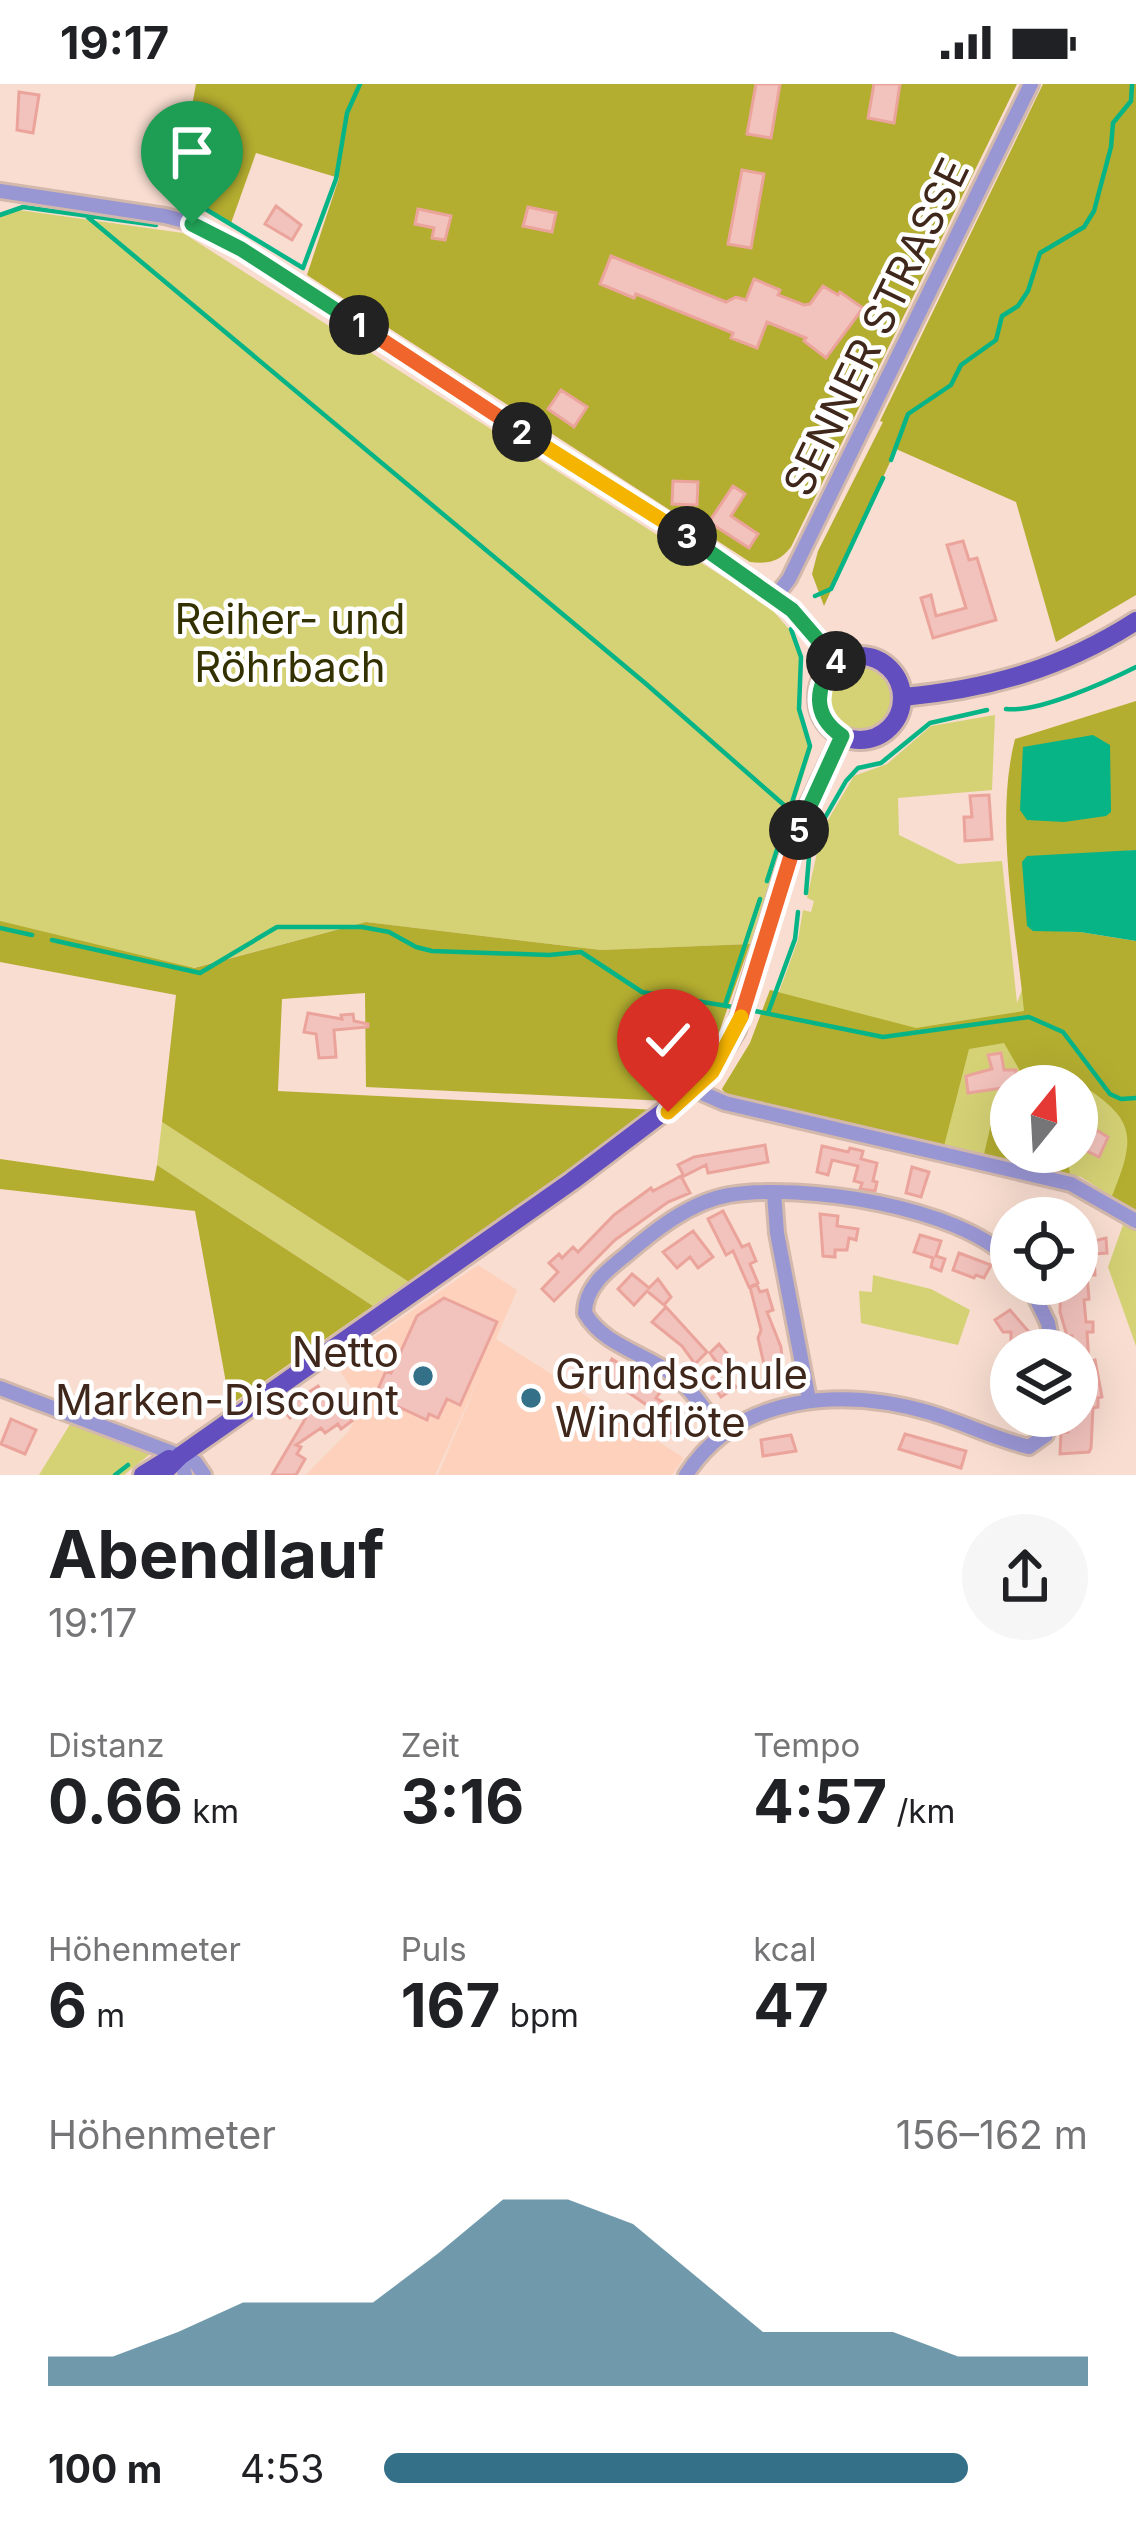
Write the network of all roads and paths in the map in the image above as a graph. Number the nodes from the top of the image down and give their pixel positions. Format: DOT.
graph roads {
  1 [pos="1031,84"];
  2 [pos="0,191"];
  3 [pos="776,596"];
  4 [pos="1136,621"];
  5 [pos="836,662"];
  6 [pos="903,697"];
  7 [pos="842,736"];
  8 [pos="695,1090"];
  9 [pos="774,1193"];
  10 [pos="1136,1221"];
  11 [pos="990,1245"];
  12 [pos="0,1388"];
  13 [pos="808,1400"];
  14 [pos="990,1434"];
  15 [pos="722,1435"];
  16 [pos="998,1437"];
  17 [pos="1043,1437"];
  18 [pos="183,1466"];
  19 [pos="142,1475"];
  20 [pos="161,1475"];
  21 [pos="204,1475"];
  22 [pos="686,1475"];
  1 -- 3 [label="street, SENNER STRASSE"];
  2 -- 3 [label="street"];
  3 -- 5 [label="street"];
  4 -- 6 [label="main road"];
  5 -- 6 [label="main road"];
  5 -- 7 [label="main road"];
  6 -- 7 [label="main road"];
  7 -- 8 [label="main road"];
  8 -- 10 [label="street"];
  8 -- 18 [label="main road"];
  9 -- 11 [label="street"];
  9 -- 13 [label="street"];
  9 -- 15 [label="street"];
  12 -- 18 [label="street"];
  13 -- 14 [label="street"];
  13 -- 15 [label="street"];
  15 -- 22 [label="street"];
  16 -- 17 [label="street"];
  18 -- 19 [label="main road"];
  18 -- 20 [label="main road"];
  18 -- 21 [label="street"];
}
